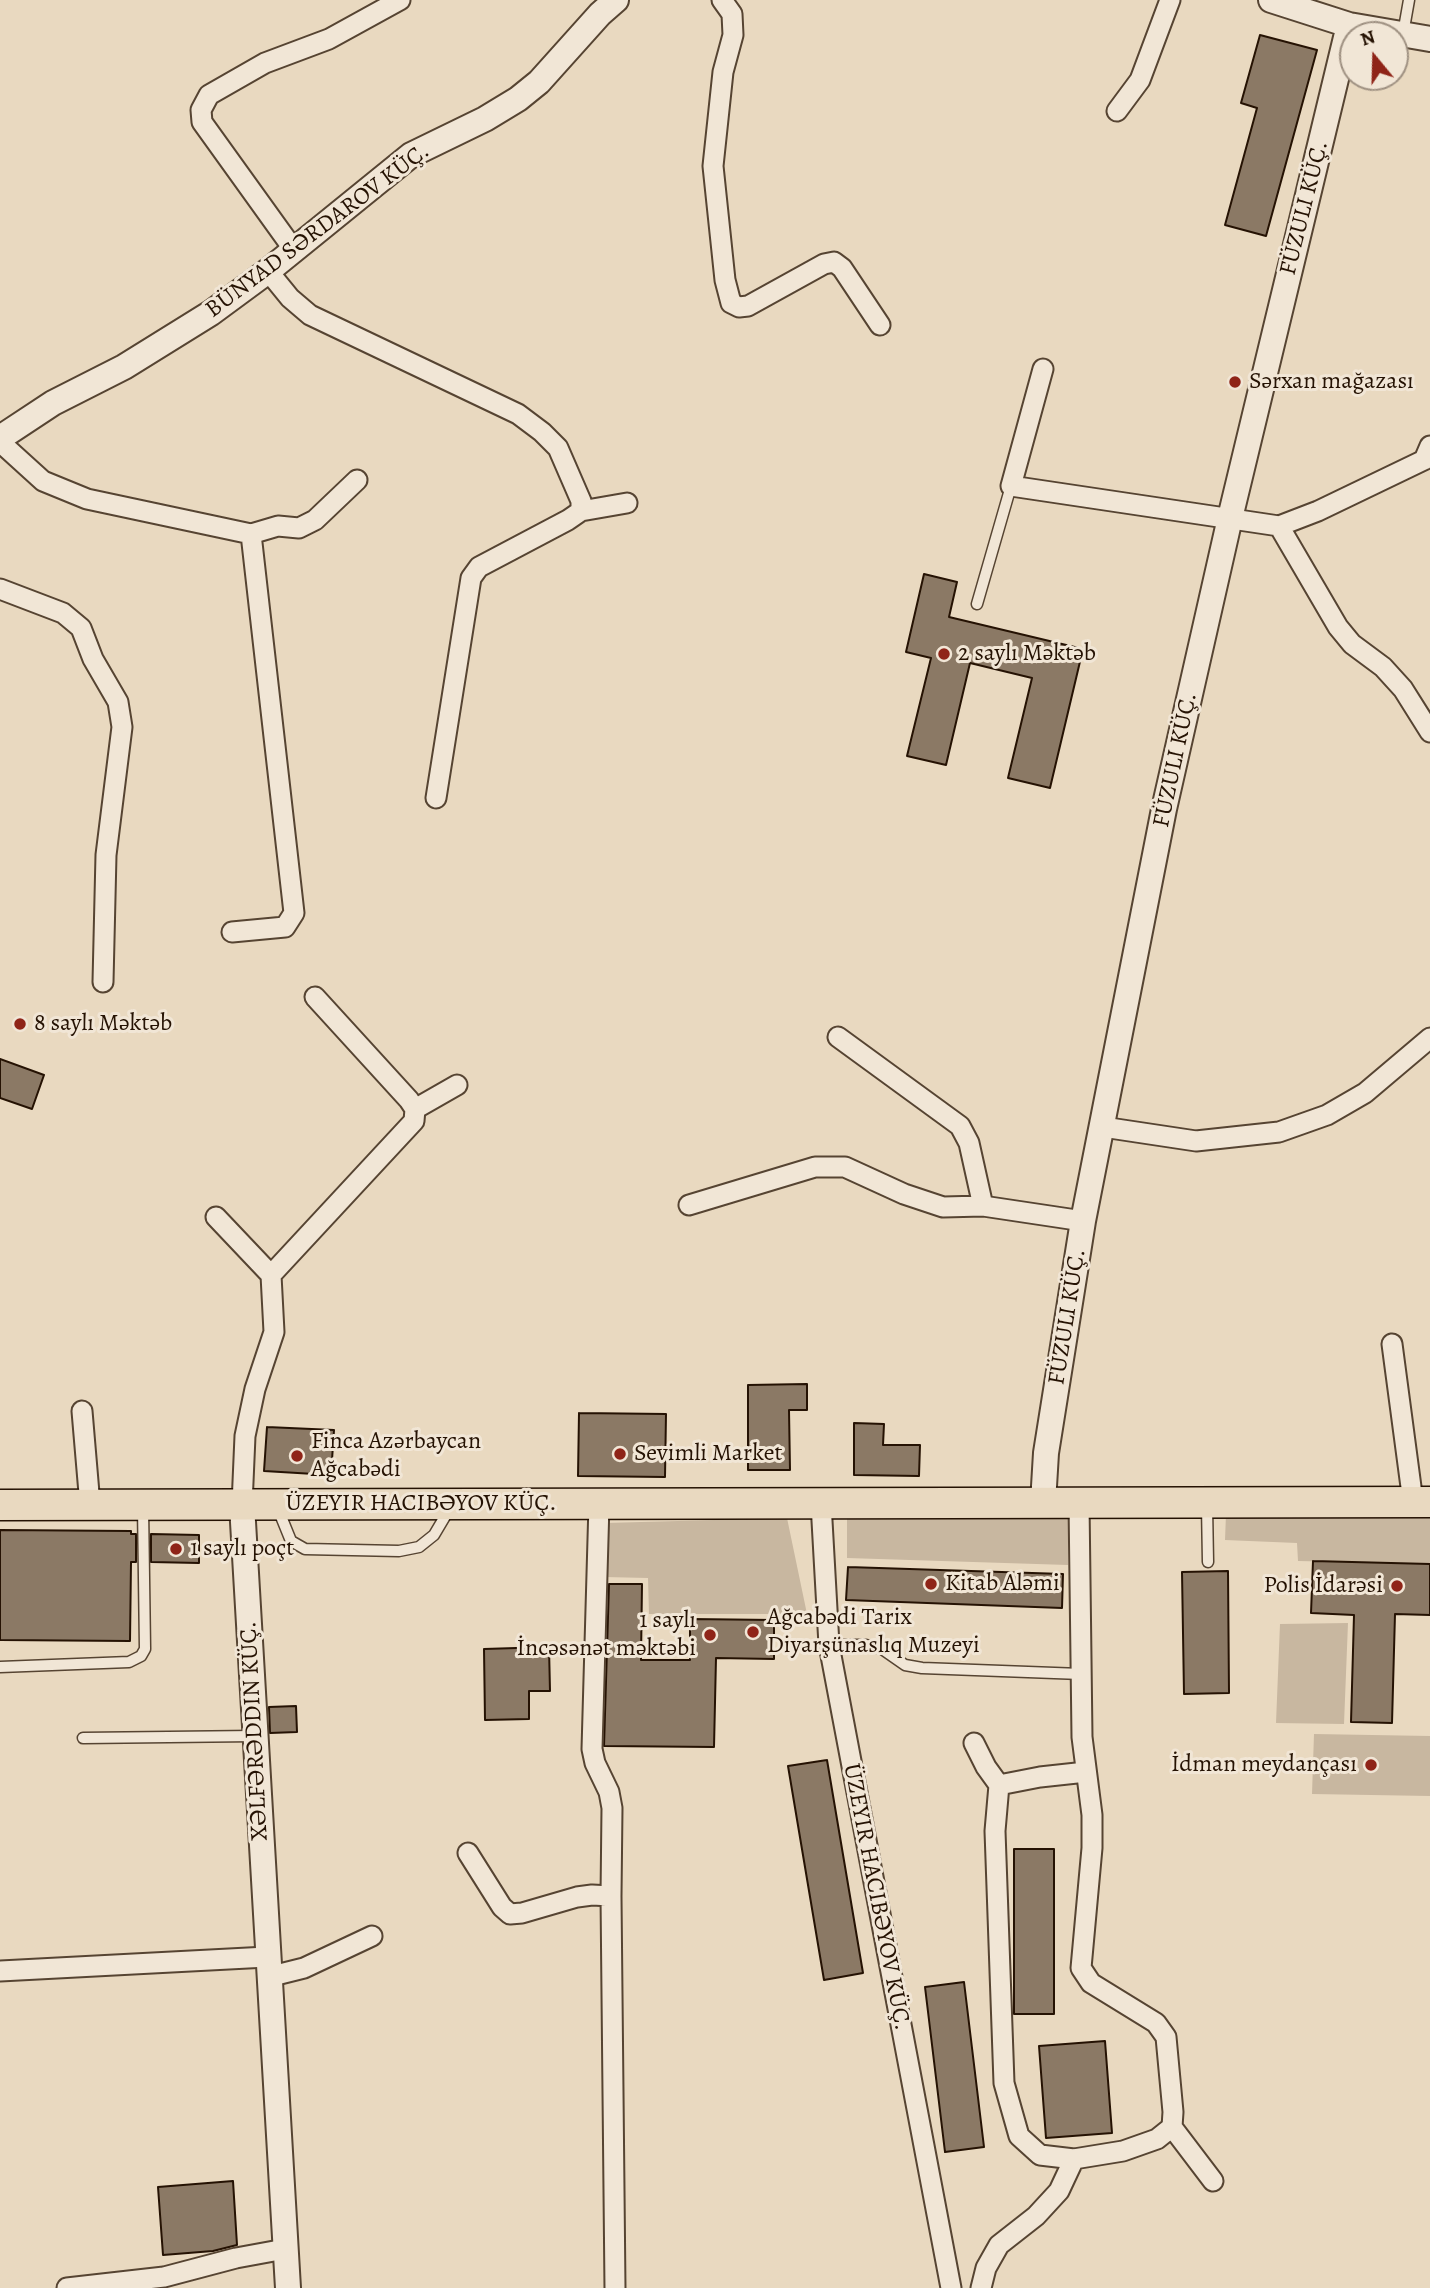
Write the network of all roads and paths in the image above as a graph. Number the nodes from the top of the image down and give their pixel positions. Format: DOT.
graph roads {
  1 [pos="400,0"];
  2 [pos="616,0"];
  3 [pos="722,0"];
  4 [pos="1170,0"];
  5 [pos="1271,0"];
  6 [pos="1409,0"];
  7 [pos="1405,21"];
  8 [pos="1339,22"];
  9 [pos="1409,36"];
  10 [pos="1430,39"];
  11 [pos="1339,66"];
  12 [pos="1117,111"];
  13 [pos="293,250"];
  14 [pos="268,271"];
  15 [pos="880,325"];
  16 [pos="1043,369"];
  17 [pos="0,440"];
  18 [pos="1428,456"];
  19 [pos="356,480"];
  20 [pos="1011,486"];
  21 [pos="627,503"];
  22 [pos="582,511"];
  23 [pos="1230,518"];
  24 [pos="1279,526"];
  25 [pos="251,534"];
  26 [pos="0,589"];
  27 [pos="976,604"];
  28 [pos="1430,732"];
  29 [pos="436,798"];
  30 [pos="232,932"];
  31 [pos="103,982"];
  32 [pos="315,997"];
  33 [pos="838,1037"];
  34 [pos="1430,1038"];
  35 [pos="457,1085"];
  36 [pos="415,1109"];
  37 [pos="1102,1127"];
  38 [pos="689,1205"];
  39 [pos="983,1206"];
  40 [pos="216,1217"];
  41 [pos="1083,1221"];
  42 [pos="271,1275"];
  43 [pos="1392,1344"];
  44 [pos="82,1411"];
  45 [pos="1207,1502"];
  46 [pos="1422,1502"];
  47 [pos="821,1503"];
  48 [pos="1042,1503"];
  49 [pos="1079,1503"];
  50 [pos="452,1504"];
  51 [pos="599,1504"];
  52 [pos="0,1505"];
  53 [pos="90,1505"];
  54 [pos="143,1505"];
  55 [pos="242,1505"];
  56 [pos="276,1505"];
  57 [pos="1208,1562"];
  58 [pos="829,1645"];
  59 [pos="0,1667"];
  60 [pos="1082,1674"];
  61 [pos="255,1735"];
  62 [pos="83,1738"];
  63 [pos="974,1743"];
  64 [pos="1086,1772"];
  65 [pos="999,1785"];
  66 [pos="468,1853"];
  67 [pos="611,1896"];
  68 [pos="372,1936"];
  69 [pos="268,1967"];
  70 [pos="0,1971"];
  71 [pos="1172,2127"];
  72 [pos="1074,2159"];
  73 [pos="1213,2181"];
  74 [pos="285,2249"];
  75 [pos="66,2288"];
  76 [pos="288,2288"];
  77 [pos="615,2288"];
  78 [pos="951,2288"];
  79 [pos="981,2288"];
  1 -- 13 [label="street"];
  2 -- 13 [label="street, BÜNYAD SƏRDAROV KÜÇ."];
  3 -- 15 [label="street"];
  4 -- 12 [label="street"];
  5 -- 8 [label="street"];
  6 -- 7 [label="lane"];
  9 -- 10 [label="street"];
  11 -- 23 [label="street, FÜZULI KÜÇ."];
  13 -- 14 [label="street, BÜNYAD SƏRDAROV KÜÇ."];
  14 -- 17 [label="street, BÜNYAD SƏRDAROV KÜÇ."];
  14 -- 22 [label="street"];
  16 -- 20 [label="street"];
  17 -- 25 [label="street"];
  18 -- 24 [label="street"];
  19 -- 25 [label="street"];
  20 -- 23 [label="street"];
  20 -- 27 [label="lane"];
  21 -- 22 [label="street"];
  22 -- 29 [label="street"];
  23 -- 24 [label="street"];
  23 -- 37 [label="street, FÜZULI KÜÇ."];
  24 -- 28 [label="street"];
  25 -- 30 [label="street"];
  26 -- 31 [label="street"];
  32 -- 36 [label="street"];
  33 -- 39 [label="street"];
  34 -- 37 [label="street"];
  35 -- 36 [label="street"];
  36 -- 42 [label="street"];
  37 -- 41 [label="street, FÜZULI KÜÇ."];
  38 -- 39 [label="street"];
  39 -- 41 [label="street"];
  40 -- 42 [label="street"];
  41 -- 48 [label="street, FÜZULI KÜÇ."];
  42 -- 55 [label="street"];
  43 -- 46 [label="street"];
  44 -- 53 [label="street"];
  45 -- 46 [label="main road"];
  45 -- 49 [label="main road"];
  45 -- 57 [label="lane"];
  47 -- 48 [label="main road"];
  47 -- 51 [label="main road"];
  47 -- 58 [label="street"];
  48 -- 49 [label="main road"];
  49 -- 60 [label="street"];
  50 -- 51 [label="main road"];
  50 -- 56 [label="main road"];
  50 -- 56 [label="lane"];
  51 -- 67 [label="street"];
  52 -- 53 [label="main road"];
  53 -- 54 [label="main road"];
  54 -- 55 [label="main road"];
  54 -- 59 [label="lane"];
  55 -- 56 [label="main road"];
  55 -- 61 [label="street, XƏLFƏRƏDDIN KÜÇ."];
  58 -- 60 [label="lane"];
  58 -- 78 [label="street"];
  60 -- 64 [label="street"];
  61 -- 62 [label="lane"];
  61 -- 69 [label="street, XƏLFƏRƏDDIN KÜÇ."];
  63 -- 65 [label="street"];
  64 -- 65 [label="street"];
  64 -- 71 [label="street"];
  65 -- 72 [label="street"];
  66 -- 67 [label="street"];
  67 -- 77 [label="street"];
  68 -- 69 [label="street"];
  69 -- 70 [label="street"];
  69 -- 74 [label="street, XƏLFƏRƏDDIN KÜÇ."];
  71 -- 72 [label="street"];
  71 -- 73 [label="street"];
  72 -- 79 [label="street"];
  74 -- 75 [label="street"];
  74 -- 76 [label="street, XƏLFƏRƏDDIN KÜÇ."];
}
